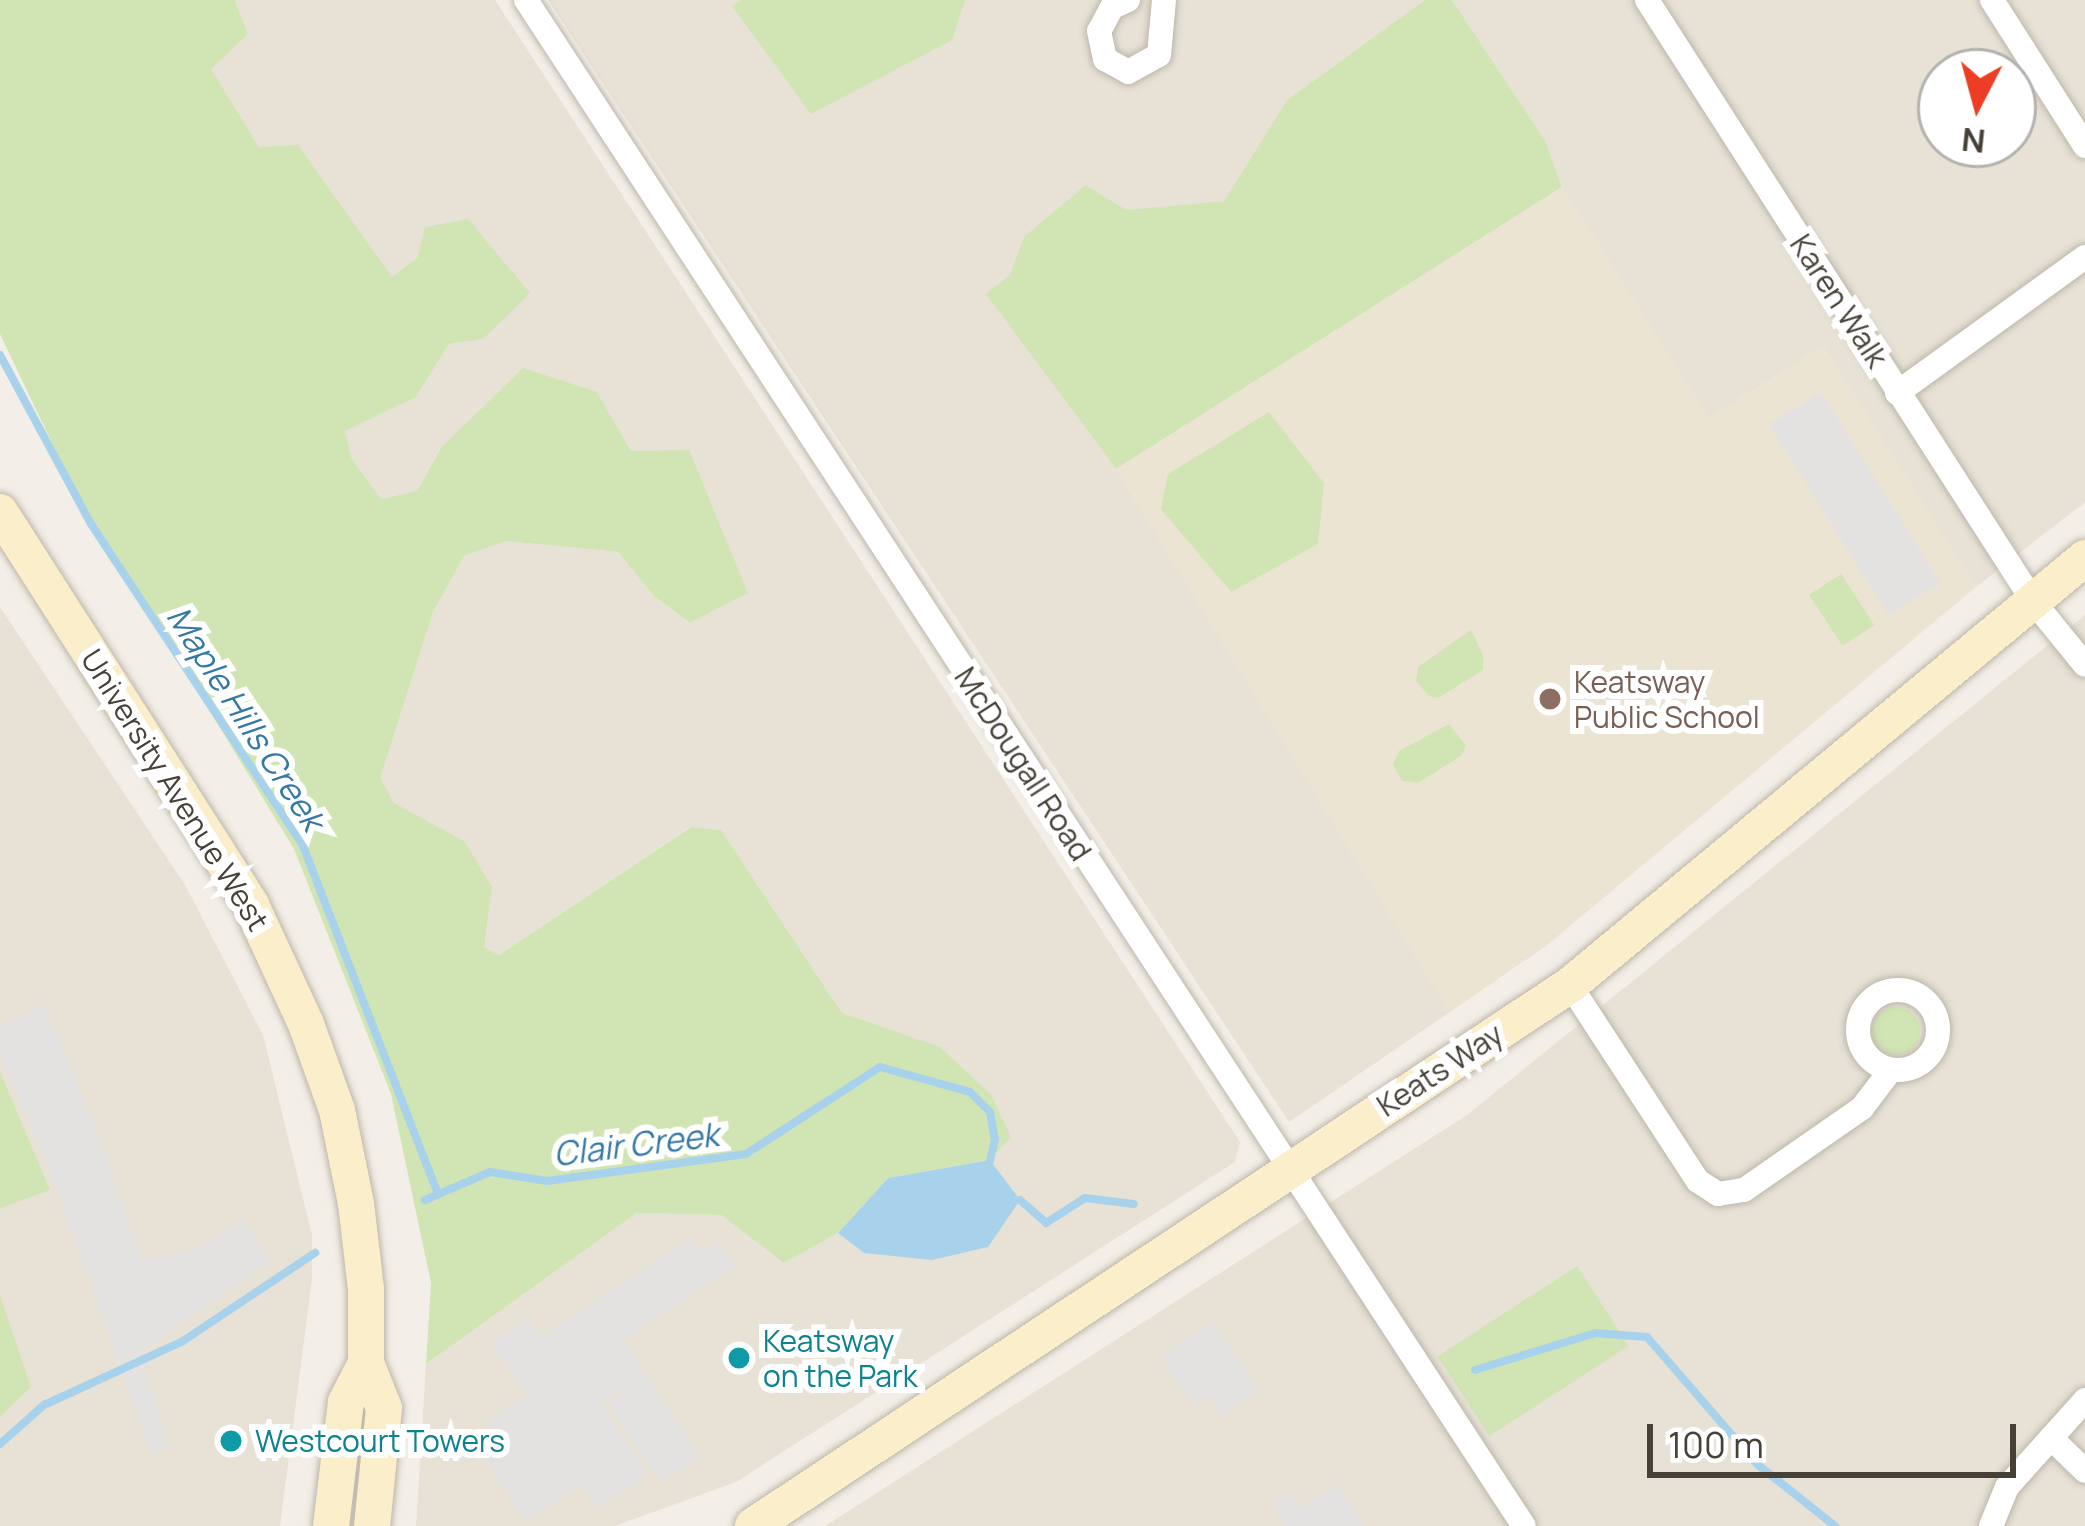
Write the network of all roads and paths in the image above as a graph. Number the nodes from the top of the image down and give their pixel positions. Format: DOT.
graph roads {
  1 [pos="526,0"];
  2 [pos="1128,0"];
  3 [pos="1164,0"];
  4 [pos="1647,0"];
  5 [pos="1992,0"];
  6 [pos="2085,146"];
  7 [pos="2085,256"];
  8 [pos="1898,393"];
  9 [pos="0,512"];
  10 [pos="2085,558"];
  11 [pos="2032,601"];
  12 [pos="2085,665"];
  13 [pos="1570,985"];
  14 [pos="1891,1070"];
  15 [pos="1287,1171"];
  16 [pos="366,1363"];
  17 [pos="2085,1400"];
  18 [pos="2051,1438"];
  19 [pos="2085,1471"];
  20 [pos="331,1526"];
  21 [pos="372,1526"];
  22 [pos="754,1526"];
  23 [pos="1524,1526"];
  24 [pos="1990,1526"];
  1 -- 15 [label="street, McDougall Road"];
  2 -- 3 [label="street"];
  4 -- 8 [label="street, Karen Walk"];
  5 -- 6 [label="street"];
  7 -- 8 [label="street"];
  8 -- 11 [label="street, Karen Walk"];
  9 -- 16 [label="street, University Avenue West"];
  10 -- 11 [label="street, Keats Way"];
  11 -- 12 [label="street, Karen Walk"];
  11 -- 13 [label="street, Keats Way"];
  13 -- 14 [label="street"];
  13 -- 15 [label="street, Keats Way"];
  15 -- 22 [label="street, Keats Way"];
  15 -- 23 [label="street, McDougall Road"];
  16 -- 20 [label="street, University Avenue West"];
  16 -- 21 [label="street, University Avenue West"];
  17 -- 18 [label="street"];
  18 -- 19 [label="street"];
  18 -- 24 [label="street"];
}
